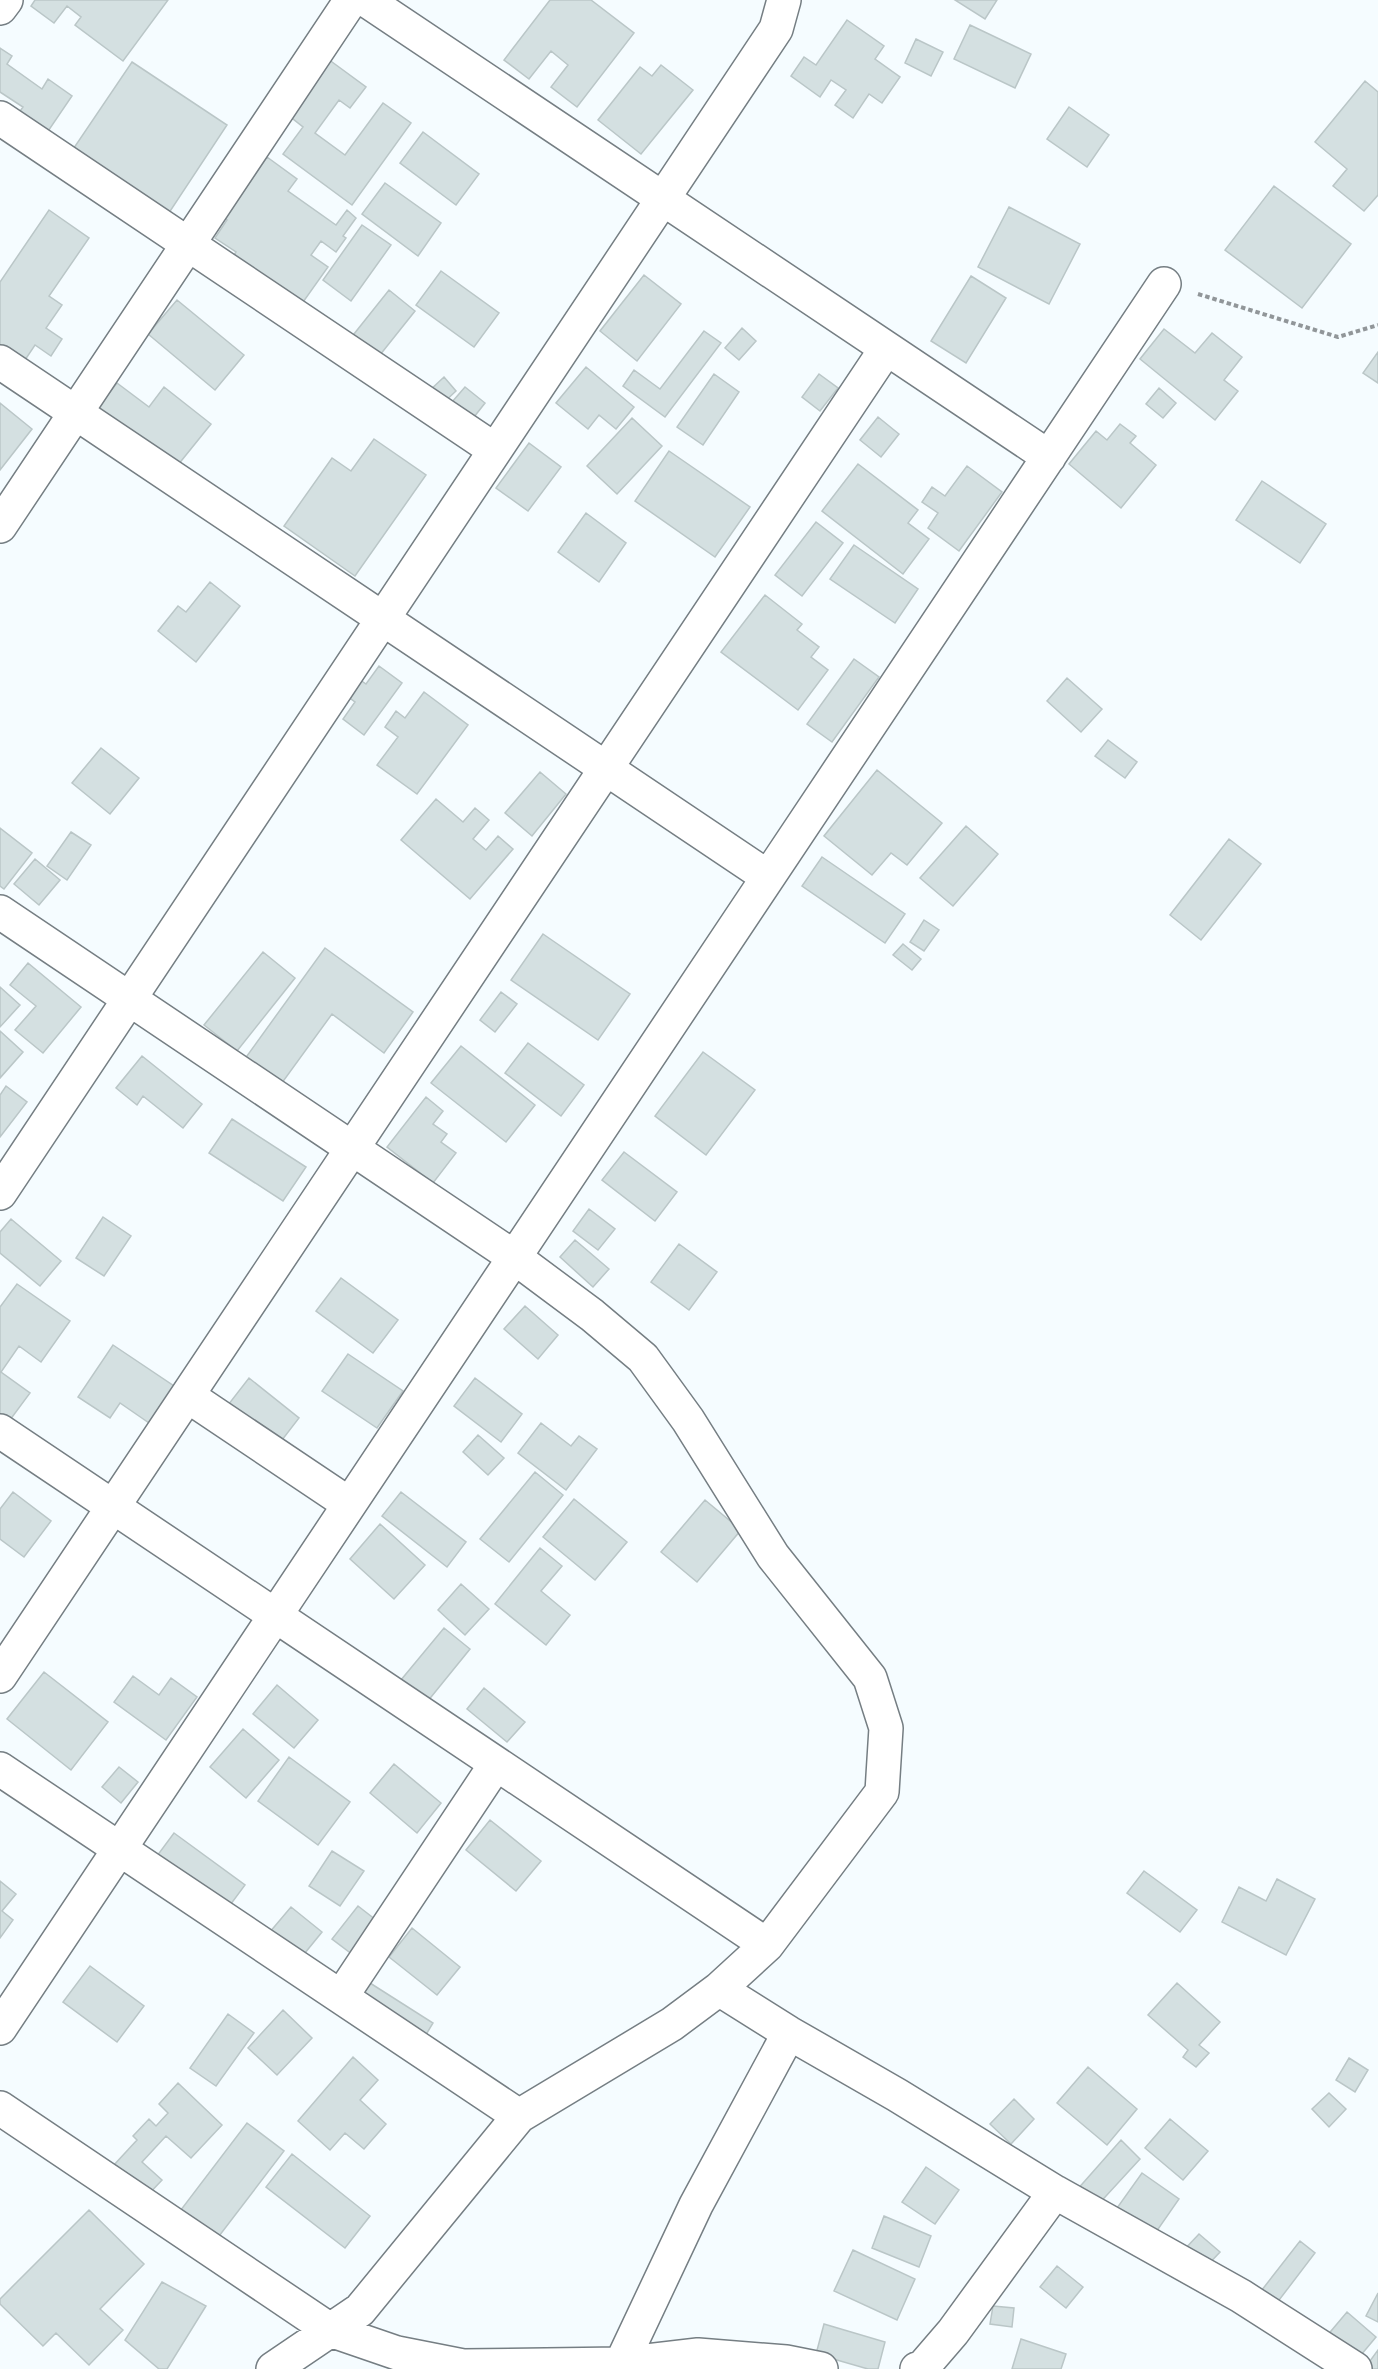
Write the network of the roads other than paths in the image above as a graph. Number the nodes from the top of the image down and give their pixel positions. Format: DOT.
graph roads {
  1 [pos="6,0"];
  2 [pos="351,0"];
  3 [pos="366,0"];
  4 [pos="784,0"];
  5 [pos="0,8"];
  6 [pos="0,118"];
  7 [pos="663,199"];
  8 [pos="188,244"];
  9 [pos="1164,284"];
  10 [pos="886,349"];
  11 [pos="0,362"];
  12 [pos="75,413"];
  13 [pos="495,450"];
  14 [pos="1049,457"];
  15 [pos="0,526"];
  16 [pos="383,618"];
  17 [pos="606,768"];
  18 [pos="768,877"];
  19 [pos="0,912"];
  20 [pos="129,999"];
  21 [pos="353,1149"];
  22 [pos="0,1193"];
  23 [pos="514,1257"];
  24 [pos="188,1396"];
  25 [pos="0,1431"];
  26 [pos="349,1504"];
  27 [pos="114,1507"];
  28 [pos="275,1615"];
  29 [pos="0,1676"];
  30 [pos="496,1764"];
  31 [pos="0,1769"];
  32 [pos="120,1849"];
  33 [pos="767,1945"];
  34 [pos="719,1989"];
  35 [pos="341,1997"];
  36 [pos="0,2028"];
  37 [pos="789,2033"];
  38 [pos="0,2108"];
  39 [pos="519,2116"];
  40 [pos="1055,2192"];
  41 [pos="330,2330"];
  42 [pos="621,2364"];
  43 [pos="273,2369"];
  44 [pos="821,2369"];
  45 [pos="917,2369"];
  46 [pos="1355,2369"];
  1 -- 5 [label="street"];
  2 -- 8 [label="street"];
  3 -- 7 [label="street"];
  4 -- 7 [label="street"];
  6 -- 8 [label="street"];
  7 -- 10 [label="street"];
  7 -- 13 [label="street"];
  8 -- 12 [label="street"];
  8 -- 13 [label="street"];
  9 -- 14 [label="street"];
  10 -- 14 [label="street"];
  10 -- 17 [label="street"];
  11 -- 12 [label="street"];
  12 -- 15 [label="street"];
  12 -- 16 [label="street"];
  13 -- 16 [label="street"];
  14 -- 18 [label="street"];
  16 -- 17 [label="street"];
  16 -- 20 [label="street"];
  17 -- 18 [label="street"];
  17 -- 21 [label="street"];
  18 -- 23 [label="street"];
  19 -- 20 [label="street"];
  20 -- 21 [label="street"];
  20 -- 22 [label="street"];
  21 -- 23 [label="street"];
  21 -- 24 [label="street"];
  23 -- 26 [label="street"];
  23 -- 33 [label="street"];
  24 -- 26 [label="street"];
  24 -- 27 [label="street"];
  25 -- 27 [label="street"];
  26 -- 28 [label="street"];
  27 -- 28 [label="street"];
  27 -- 29 [label="street"];
  28 -- 30 [label="street"];
  28 -- 32 [label="street"];
  30 -- 33 [label="street"];
  30 -- 35 [label="street"];
  31 -- 32 [label="street"];
  32 -- 35 [label="street"];
  32 -- 36 [label="street"];
  33 -- 34 [label="street"];
  34 -- 37 [label="street"];
  34 -- 39 [label="street"];
  35 -- 39 [label="street"];
  37 -- 40 [label="street"];
  37 -- 42 [label="street"];
  38 -- 41 [label="street"];
  39 -- 41 [label="street"];
  40 -- 45 [label="street"];
  40 -- 46 [label="street"];
  41 -- 42 [label="street"];
  41 -- 43 [label="street"];
  42 -- 44 [label="street"];
}
